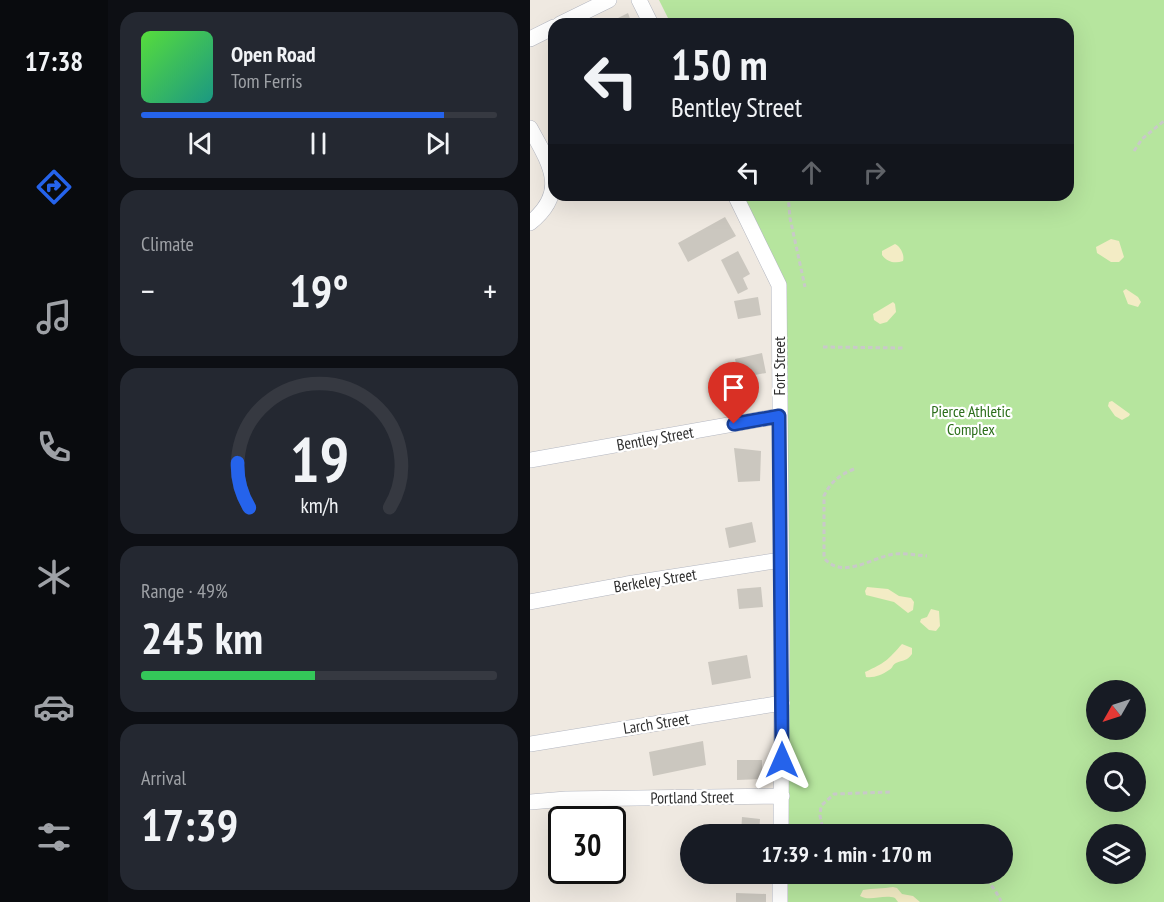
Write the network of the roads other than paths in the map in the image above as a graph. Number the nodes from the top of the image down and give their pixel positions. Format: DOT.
graph roads {
  1 [pos="609,0"];
  2 [pos="639,0"];
  3 [pos="572,18"];
  4 [pos="648,18"];
  5 [pos="548,30"];
  6 [pos="530,39"];
  7 [pos="530,128"];
  8 [pos="548,162"];
  9 [pos="549,201"];
  10 [pos="738,201"];
  11 [pos="530,224"];
  12 [pos="779,416"];
  13 [pos="530,460"];
  14 [pos="781,560"];
  15 [pos="530,602"];
  16 [pos="782,703"];
  17 [pos="530,744"];
  18 [pos="782,796"];
  19 [pos="530,802"];
  20 [pos="781,824"];
  21 [pos="780,884"];
  22 [pos="780,902"];
  1 -- 3 [label="street"];
  2 -- 4 [label="street"];
  5 -- 6 [label="street"];
  7 -- 8 [label="street"];
  9 -- 11 [label="street"];
  10 -- 12 [label="street, Fort Street"];
  12 -- 13 [label="street, Bentley Street"];
  12 -- 14 [label="street, Fort Street"];
  14 -- 15 [label="street, Berkeley Street"];
  14 -- 16 [label="street, Fort Street"];
  16 -- 17 [label="street, Larch Street"];
  16 -- 18 [label="street, Fort Street"];
  18 -- 19 [label="street, Portland Street"];
  18 -- 20 [label="street, Fort Street"];
  21 -- 22 [label="street"];
}
